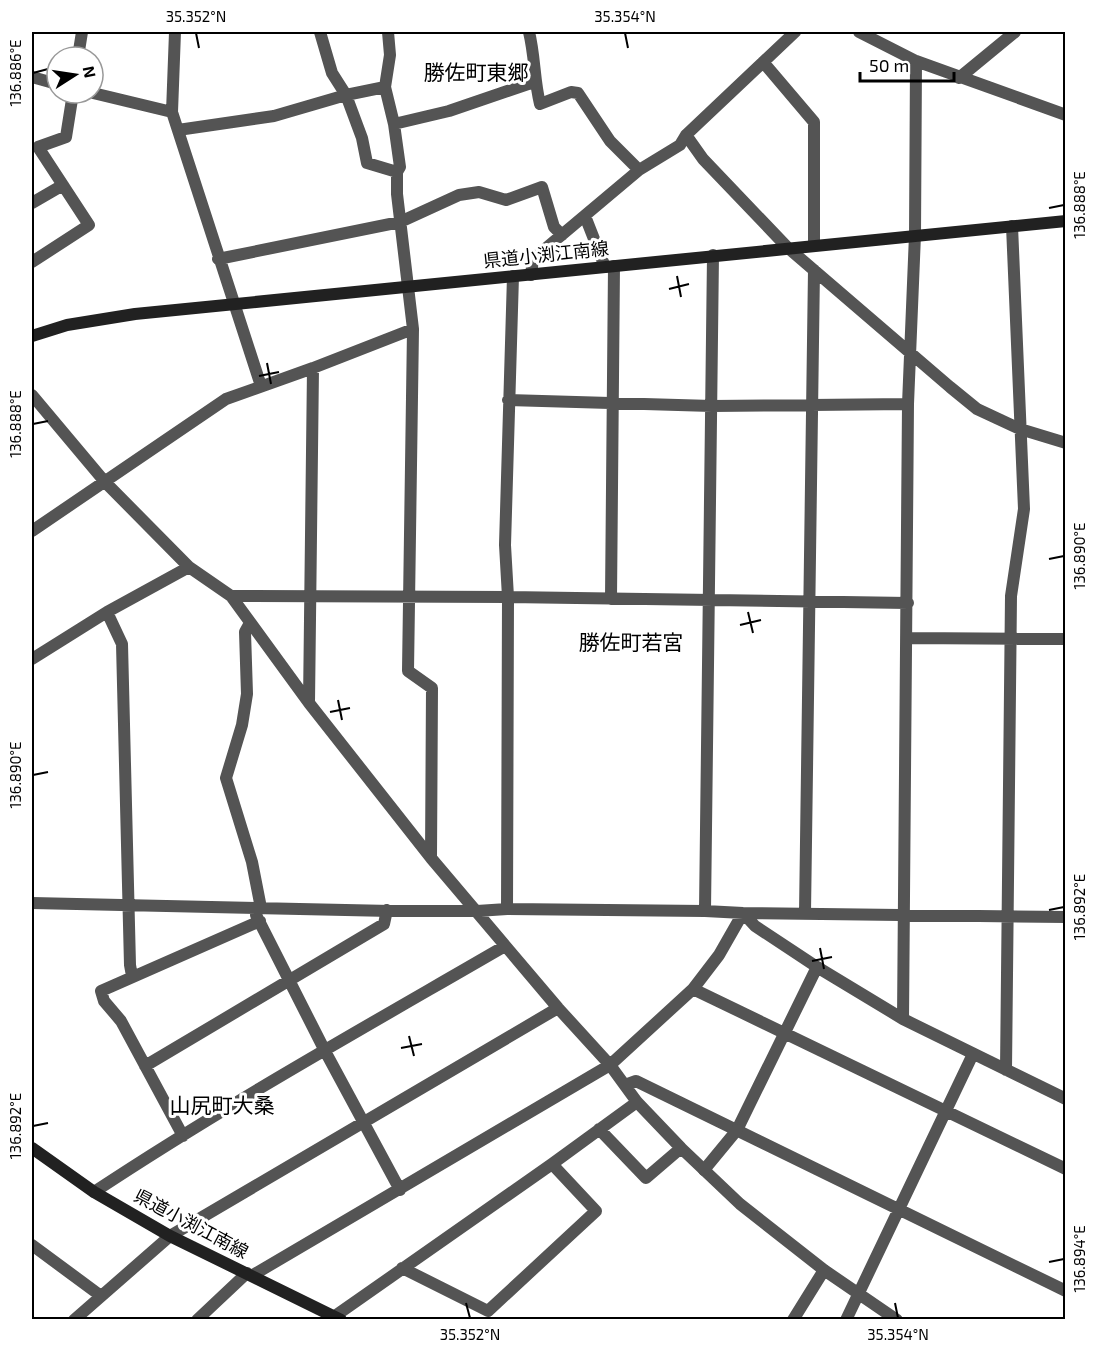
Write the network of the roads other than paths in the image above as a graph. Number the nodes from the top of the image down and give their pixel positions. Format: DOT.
graph roads {
  1 [pos="175,32"];
  2 [pos="320,32"];
  3 [pos="388,32"];
  4 [pos="529,32"];
  5 [pos="795,32"];
  6 [pos="858,32"];
  7 [pos="1015,32"];
  8 [pos="916,61"];
  9 [pos="763,62"];
  10 [pos="959,78"];
  11 [pos="534,82"];
  12 [pos="386,87"];
  13 [pos="346,94"];
  14 [pos="105,96"];
  15 [pos="71,105"];
  16 [pos="172,112"];
  17 [pos="1065,115"];
  18 [pos="394,123"];
  19 [pos="178,130"];
  20 [pos="686,135"];
  21 [pos="639,170"];
  22 [pos="398,172"];
  23 [pos="63,185"];
  24 [pos="32,203"];
  25 [pos="585,216"];
  26 [pos="1065,221"];
  27 [pos="400,222"];
  28 [pos="1012,226"];
  29 [pos="562,235"];
  30 [pos="915,235"];
  31 [pos="814,245"];
  32 [pos="787,247"];
  33 [pos="713,255"];
  34 [pos="218,259"];
  35 [pos="32,262"];
  36 [pos="609,267"];
  37 [pos="814,270"];
  38 [pos="531,275"];
  39 [pos="513,276"];
  40 [pos="408,286"];
  41 [pos="233,305"];
  42 [pos="413,329"];
  43 [pos="32,336"];
  44 [pos="910,351"];
  45 [pos="314,368"];
  46 [pos="261,386"];
  47 [pos="32,395"];
  48 [pos="508,400"];
  49 [pos="612,404"];
  50 [pos="908,404"];
  51 [pos="811,405"];
  52 [pos="712,406"];
  53 [pos="1022,430"];
  54 [pos="1065,443"];
  55 [pos="105,482"];
  56 [pos="32,531"];
  57 [pos="189,567"];
  58 [pos="231,596"];
  59 [pos="310,597"];
  60 [pos="508,597"];
  61 [pos="410,598"];
  62 [pos="611,599"];
  63 [pos="710,601"];
  64 [pos="808,602"];
  65 [pos="908,603"];
  66 [pos="107,612"];
  67 [pos="250,623"];
  68 [pos="907,638"];
  69 [pos="1011,639"];
  70 [pos="1065,639"];
  71 [pos="32,659"];
  72 [pos="309,703"];
  73 [pos="431,858"];
  74 [pos="32,903"];
  75 [pos="129,905"];
  76 [pos="257,908"];
  77 [pos="507,909"];
  78 [pos="387,910"];
  79 [pos="477,911"];
  80 [pos="705,911"];
  81 [pos="743,913"];
  82 [pos="805,913"];
  83 [pos="904,915"];
  84 [pos="1008,917"];
  85 [pos="1065,917"];
  86 [pos="260,921"];
  87 [pos="505,946"];
  88 [pos="817,967"];
  89 [pos="132,976"];
  90 [pos="289,979"];
  91 [pos="693,989"];
  92 [pos="558,1008"];
  93 [pos="903,1020"];
  94 [pos="784,1034"];
  95 [pos="325,1051"];
  96 [pos="973,1054"];
  97 [pos="610,1065"];
  98 [pos="145,1066"];
  99 [pos="1006,1070"];
  100 [pos="625,1085"];
  101 [pos="1065,1100"];
  102 [pos="638,1102"];
  103 [pos="946,1112"];
  104 [pos="364,1123"];
  105 [pos="599,1129"];
  106 [pos="737,1130"];
  107 [pos="183,1136"];
  108 [pos="32,1148"];
  109 [pos="681,1148"];
  110 [pos="552,1164"];
  111 [pos="1065,1169"];
  112 [pos="704,1170"];
  113 [pos="400,1190"];
  114 [pos="94,1192"];
  115 [pos="898,1209"];
  116 [pos="170,1236"];
  117 [pos="32,1245"];
  118 [pos="402,1268"];
  119 [pos="824,1270"];
  120 [pos="250,1274"];
  121 [pos="1065,1291"];
  122 [pos="858,1295"];
  123 [pos="101,1296"];
  124 [pos="338,1318"];
  125 [pos="74,1320"];
  126 [pos="197,1320"];
  127 [pos="793,1320"];
  128 [pos="846,1320"];
  129 [pos="897,1320"];
  1 -- 16 [label="street"];
  2 -- 13 [label="street"];
  3 -- 12 [label="street"];
  4 -- 11 [label="street"];
  5 -- 9 [label="street"];
  6 -- 8 [label="street"];
  7 -- 10 [label="street"];
  8 -- 10 [label="street"];
  8 -- 30 [label="street"];
  9 -- 20 [label="street"];
  9 -- 31 [label="street"];
  10 -- 17 [label="street"];
  11 -- 18 [label="street"];
  11 -- 21 [label="street"];
  12 -- 13 [label="street"];
  12 -- 18 [label="street"];
  13 -- 19 [label="street"];
  13 -- 22 [label="street"];
  14 -- 16 [label="street"];
  15 -- 23 [label="street"];
  16 -- 19 [label="street"];
  18 -- 22 [label="street"];
  19 -- 34 [label="street"];
  20 -- 21 [label="street"];
  20 -- 32 [label="street"];
  21 -- 25 [label="street"];
  22 -- 27 [label="street"];
  23 -- 24 [label="street"];
  23 -- 35 [label="street"];
  25 -- 29 [label="street"];
  25 -- 36 [label="street"];
  26 -- 28 [label="main road, 県道小渕江南線"];
  27 -- 29 [label="street"];
  27 -- 34 [label="street"];
  27 -- 40 [label="street"];
  28 -- 30 [label="main road, 県道小渕江南線"];
  28 -- 53 [label="street"];
  29 -- 38 [label="street"];
  30 -- 31 [label="main road, 県道小渕江南線"];
  30 -- 44 [label="street"];
  31 -- 32 [label="main road, 県道小渕江南線"];
  32 -- 33 [label="main road, 県道小渕江南線"];
  32 -- 37 [label="street"];
  33 -- 36 [label="main road, 県道小渕江南線"];
  33 -- 52 [label="street"];
  34 -- 41 [label="street"];
  36 -- 38 [label="main road, 県道小渕江南線"];
  36 -- 49 [label="street"];
  37 -- 44 [label="street"];
  37 -- 51 [label="street"];
  38 -- 39 [label="main road, 県道小渕江南線"];
  39 -- 40 [label="main road, 県道小渕江南線"];
  39 -- 48 [label="street"];
  40 -- 41 [label="main road, 県道小渕江南線"];
  40 -- 42 [label="street"];
  41 -- 43 [label="main road, 県道小渕江南線"];
  41 -- 46 [label="street"];
  42 -- 45 [label="street"];
  42 -- 61 [label="street"];
  44 -- 50 [label="street"];
  44 -- 53 [label="street"];
  45 -- 46 [label="street"];
  45 -- 59 [label="street"];
  46 -- 55 [label="street"];
  47 -- 55 [label="street"];
  48 -- 49 [label="street"];
  48 -- 60 [label="street"];
  49 -- 52 [label="street"];
  49 -- 62 [label="street"];
  50 -- 51 [label="street"];
  50 -- 65 [label="street"];
  51 -- 52 [label="street"];
  51 -- 64 [label="street"];
  52 -- 63 [label="street"];
  53 -- 54 [label="street"];
  53 -- 69 [label="street"];
  55 -- 56 [label="street"];
  55 -- 57 [label="street"];
  57 -- 58 [label="street"];
  57 -- 66 [label="street"];
  58 -- 59 [label="street"];
  58 -- 67 [label="street"];
  59 -- 61 [label="street"];
  59 -- 72 [label="street"];
  60 -- 61 [label="street"];
  60 -- 62 [label="street"];
  60 -- 77 [label="street"];
  61 -- 73 [label="street"];
  62 -- 63 [label="street"];
  63 -- 64 [label="street"];
  63 -- 80 [label="street"];
  64 -- 65 [label="street"];
  64 -- 82 [label="street"];
  65 -- 68 [label="street"];
  66 -- 71 [label="street"];
  66 -- 75 [label="street"];
  67 -- 72 [label="street"];
  67 -- 76 [label="street"];
  68 -- 69 [label="street"];
  68 -- 83 [label="street"];
  69 -- 70 [label="street"];
  69 -- 84 [label="street"];
  72 -- 73 [label="street"];
  73 -- 79 [label="street"];
  74 -- 75 [label="street"];
  75 -- 76 [label="street"];
  75 -- 89 [label="street"];
  76 -- 78 [label="street"];
  76 -- 86 [label="street"];
  77 -- 79 [label="street"];
  77 -- 80 [label="street"];
  78 -- 79 [label="street"];
  78 -- 90 [label="street"];
  79 -- 87 [label="street"];
  80 -- 81 [label="street"];
  81 -- 82 [label="street"];
  81 -- 88 [label="street"];
  81 -- 91 [label="street"];
  82 -- 83 [label="street"];
  83 -- 84 [label="street"];
  83 -- 93 [label="street"];
  84 -- 85 [label="street"];
  84 -- 99 [label="street"];
  86 -- 89 [label="street"];
  86 -- 90 [label="street"];
  87 -- 92 [label="street"];
  87 -- 95 [label="street"];
  88 -- 93 [label="street"];
  88 -- 94 [label="street"];
  89 -- 98 [label="street"];
  90 -- 95 [label="street"];
  90 -- 98 [label="street"];
  91 -- 94 [label="street"];
  91 -- 97 [label="street"];
  92 -- 97 [label="street"];
  92 -- 104 [label="street"];
  93 -- 96 [label="street"];
  94 -- 103 [label="street"];
  94 -- 106 [label="street"];
  95 -- 104 [label="street"];
  95 -- 107 [label="street"];
  96 -- 99 [label="street"];
  96 -- 103 [label="street"];
  97 -- 100 [label="street"];
  97 -- 113 [label="street"];
  98 -- 107 [label="street"];
  99 -- 101 [label="street"];
  100 -- 102 [label="street"];
  100 -- 106 [label="street"];
  102 -- 105 [label="street"];
  102 -- 109 [label="street"];
  103 -- 111 [label="street"];
  103 -- 115 [label="street"];
  104 -- 113 [label="street"];
  104 -- 116 [label="street"];
  105 -- 109 [label="street"];
  105 -- 110 [label="street"];
  106 -- 112 [label="street"];
  106 -- 115 [label="street"];
  107 -- 114 [label="street"];
  108 -- 114 [label="main road, 県道小渕江南線"];
  109 -- 112 [label="street"];
  110 -- 118 [label="street"];
  110 -- 118 [label="street"];
  112 -- 119 [label="street"];
  113 -- 120 [label="street"];
  114 -- 116 [label="main road, 県道小渕江南線"];
  115 -- 121 [label="street"];
  115 -- 122 [label="street"];
  116 -- 120 [label="main road, 県道小渕江南線"];
  116 -- 123 [label="street"];
  117 -- 123 [label="street"];
  118 -- 124 [label="street"];
  119 -- 122 [label="street"];
  119 -- 127 [label="street"];
  120 -- 124 [label="main road, 県道小渕江南線"];
  120 -- 126 [label="street"];
  122 -- 128 [label="street"];
  122 -- 129 [label="street"];
  123 -- 125 [label="street"];
}
